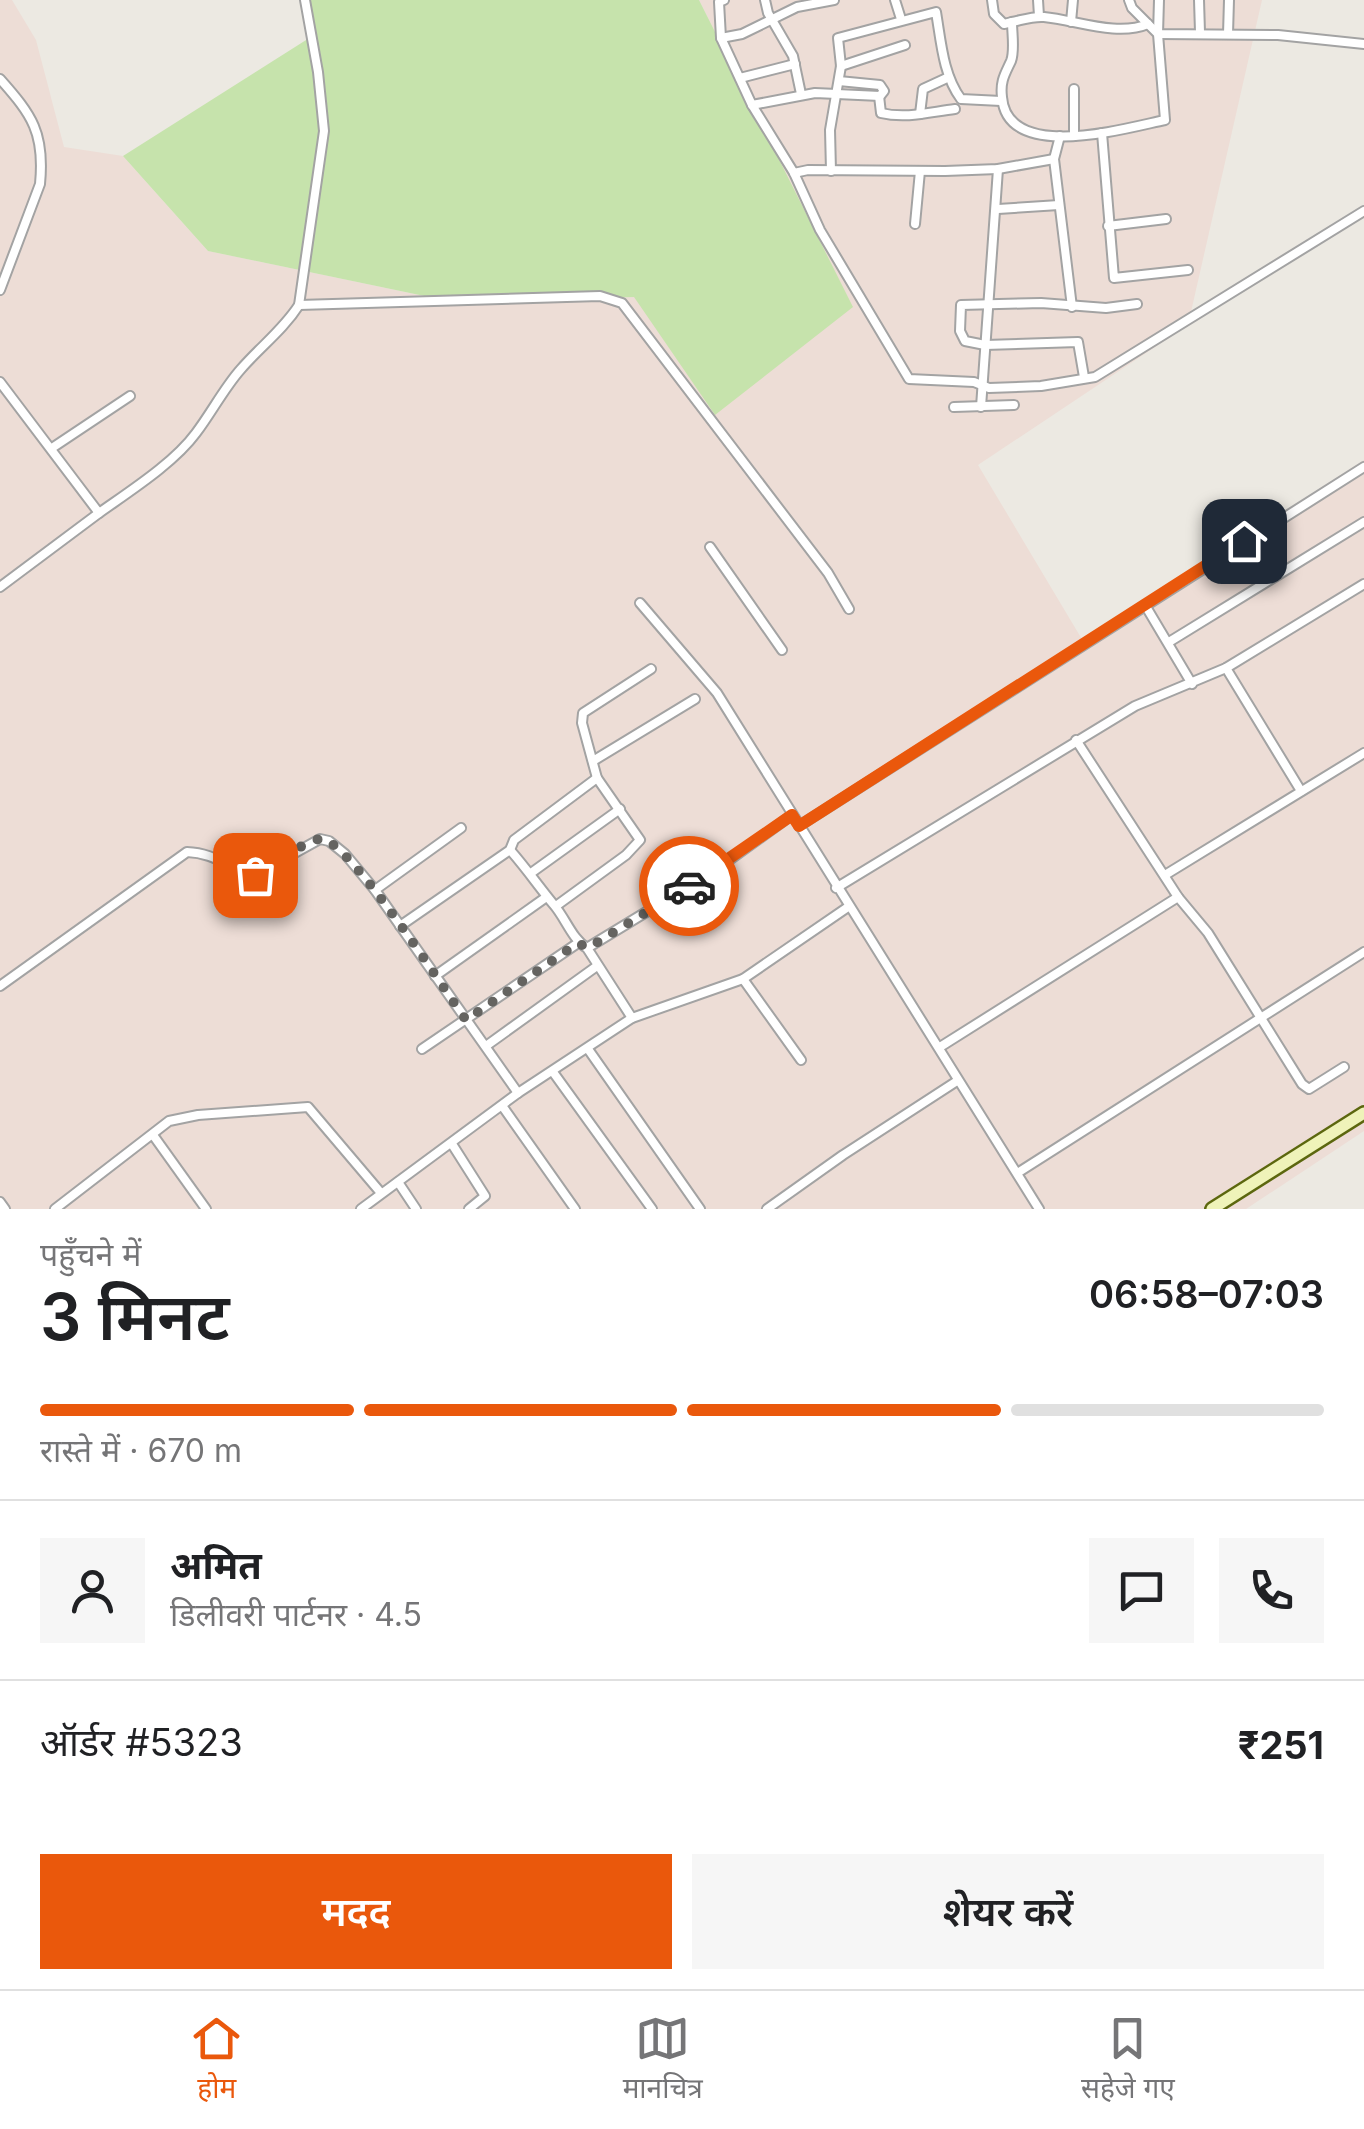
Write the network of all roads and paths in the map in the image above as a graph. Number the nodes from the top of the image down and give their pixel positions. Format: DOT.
graph roads {
  1 [pos="305,0"];
  2 [pos="723,0"];
  3 [pos="765,0"];
  4 [pos="834,0"];
  5 [pos="895,0"];
  6 [pos="992,0"];
  7 [pos="1038,0"];
  8 [pos="1073,0"];
  9 [pos="1129,0"];
  10 [pos="1160,0"];
  11 [pos="1200,0"];
  12 [pos="1229,0"];
  13 [pos="796,4"];
  14 [pos="1039,16"];
  15 [pos="901,19"];
  16 [pos="772,20"];
  17 [pos="1012,22"];
  18 [pos="1071,22"];
  19 [pos="1148,24"];
  20 [pos="1200,32"];
  21 [pos="1158,34"];
  22 [pos="1228,34"];
  23 [pos="722,38"];
  24 [pos="1364,44"];
  25 [pos="905,45"];
  26 [pos="795,64"];
  27 [pos="842,66"];
  28 [pos="949,77"];
  29 [pos="740,78"];
  30 [pos="0,79"];
  31 [pos="840,81"];
  32 [pos="1074,89"];
  33 [pos="801,94"];
  34 [pos="835,94"];
  35 [pos="878,96"];
  36 [pos="1002,101"];
  37 [pos="752,104"];
  38 [pos="954,110"];
  39 [pos="920,114"];
  40 [pos="1102,133"];
  41 [pos="1060,136"];
  42 [pos="1074,136"];
  43 [pos="1054,159"];
  44 [pos="998,168"];
  45 [pos="831,171"];
  46 [pos="920,171"];
  47 [pos="794,173"];
  48 [pos="1059,205"];
  49 [pos="998,209"];
  50 [pos="1364,211"];
  51 [pos="1166,219"];
  52 [pos="916,224"];
  53 [pos="1108,226"];
  54 [pos="1188,270"];
  55 [pos="0,290"];
  56 [pos="989,303"];
  57 [pos="299,304"];
  58 [pos="1137,304"];
  59 [pos="1072,307"];
  60 [pos="985,345"];
  61 [pos="1084,377"];
  62 [pos="0,382"];
  63 [pos="981,386"];
  64 [pos="130,396"];
  65 [pos="1014,404"];
  66 [pos="981,406"];
  67 [pos="954,408"];
  68 [pos="52,448"];
  69 [pos="1364,467"];
  70 [pos="99,512"];
  71 [pos="1364,522"];
  72 [pos="710,547"];
  73 [pos="2,581"];
  74 [pos="1364,584"];
  75 [pos="640,604"];
  76 [pos="1144,605"];
  77 [pos="849,609"];
  78 [pos="1169,642"];
  79 [pos="782,650"];
  80 [pos="1226,668"];
  81 [pos="651,669"];
  82 [pos="1192,684"];
  83 [pos="695,699"];
  84 [pos="1076,740"];
  85 [pos="1364,753"];
  86 [pos="593,761"];
  87 [pos="597,778"];
  88 [pos="1301,792"];
  89 [pos="620,809"];
  90 [pos="792,815"];
  91 [pos="799,826"];
  92 [pos="461,828"];
  93 [pos="510,850"];
  94 [pos="531,873"];
  95 [pos="1165,875"];
  96 [pos="836,888"];
  97 [pos="375,890"];
  98 [pos="1178,897"];
  99 [pos="545,898"];
  100 [pos="556,906"];
  101 [pos="848,907"];
  102 [pos="400,926"];
  103 [pos="578,943"];
  104 [pos="588,948"];
  105 [pos="1364,952"];
  106 [pos="597,966"];
  107 [pos="435,976"];
  108 [pos="744,980"];
  109 [pos="0,986"];
  110 [pos="1262,1017"];
  111 [pos="632,1018"];
  112 [pos="466,1020"];
  113 [pos="486,1046"];
  114 [pos="940,1046"];
  115 [pos="422,1049"];
  116 [pos="588,1049"];
  117 [pos="801,1060"];
  118 [pos="1344,1067"];
  119 [pos="552,1072"];
  120 [pos="957,1081"];
  121 [pos="518,1093"];
  122 [pos="503,1106"];
  123 [pos="1364,1113"];
  124 [pos="153,1135"];
  125 [pos="452,1144"];
  126 [pos="1019,1172"];
  127 [pos="398,1182"];
  128 [pos="381,1193"];
  129 [pos="0,1202"];
  130 [pos="5,1209"];
  131 [pos="55,1209"];
  132 [pos="206,1209"];
  133 [pos="361,1209"];
  134 [pos="416,1209"];
  135 [pos="468,1209"];
  136 [pos="576,1209"];
  137 [pos="652,1209"];
  138 [pos="700,1209"];
  139 [pos="768,1209"];
  140 [pos="1039,1209"];
  141 [pos="1212,1209"];
  1 -- 57 [label="street"];
  2 -- 23 [label="street"];
  3 -- 16 [label="street"];
  4 -- 13 [label="street"];
  5 -- 15 [label="street"];
  6 -- 17 [label="street"];
  7 -- 14 [label="street"];
  8 -- 18 [label="street"];
  9 -- 19 [label="street"];
  10 -- 21 [label="street"];
  11 -- 20 [label="street"];
  12 -- 22 [label="street"];
  13 -- 16 [label="street"];
  14 -- 17 [label="street"];
  14 -- 18 [label="street"];
  15 -- 27 [label="street"];
  15 -- 28 [label="street"];
  16 -- 23 [label="street"];
  16 -- 26 [label="street"];
  17 -- 36 [label="street"];
  18 -- 19 [label="street"];
  19 -- 21 [label="street"];
  20 -- 21 [label="street"];
  20 -- 22 [label="street"];
  21 -- 40 [label="street"];
  22 -- 24 [label="street"];
  23 -- 29 [label="street"];
  25 -- 27 [label="street"];
  26 -- 29 [label="street"];
  26 -- 33 [label="street"];
  27 -- 31 [label="street"];
  28 -- 36 [label="street"];
  28 -- 39 [label="street"];
  29 -- 37 [label="street"];
  30 -- 55 [label="street"];
  31 -- 34 [label="street"];
  31 -- 35 [label="street"];
  32 -- 42 [label="street"];
  33 -- 34 [label="street"];
  33 -- 37 [label="street"];
  34 -- 35 [label="street"];
  34 -- 45 [label="street"];
  35 -- 39 [label="street"];
  36 -- 41 [label="street"];
  37 -- 47 [label="street"];
  38 -- 39 [label="street"];
  40 -- 42 [label="street"];
  40 -- 53 [label="street"];
  41 -- 42 [label="street"];
  41 -- 43 [label="street"];
  43 -- 44 [label="street"];
  43 -- 48 [label="street"];
  44 -- 46 [label="street"];
  44 -- 49 [label="street"];
  45 -- 46 [label="street"];
  45 -- 47 [label="street"];
  46 -- 52 [label="street"];
  47 -- 63 [label="street"];
  48 -- 49 [label="street"];
  48 -- 59 [label="street"];
  49 -- 56 [label="street"];
  50 -- 61 [label="street"];
  51 -- 53 [label="street"];
  53 -- 54 [label="street"];
  56 -- 59 [label="street"];
  56 -- 60 [label="street"];
  56 -- 60 [label="street"];
  57 -- 70 [label="street"];
  57 -- 77 [label="street"];
  58 -- 59 [label="street"];
  60 -- 61 [label="street"];
  60 -- 63 [label="street"];
  61 -- 63 [label="street"];
  62 -- 68 [label="street"];
  63 -- 66 [label="street"];
  64 -- 68 [label="street"];
  65 -- 66 [label="street"];
  66 -- 67 [label="street"];
  68 -- 70 [label="street"];
  69 -- 76 [label="street"];
  70 -- 73 [label="street"];
  71 -- 78 [label="street"];
  72 -- 79 [label="street"];
  74 -- 80 [label="street"];
  75 -- 90 [label="street"];
  76 -- 78 [label="street"];
  76 -- 91 [label="street"];
  78 -- 82 [label="street"];
  80 -- 82 [label="street"];
  80 -- 88 [label="street"];
  81 -- 86 [label="street"];
  82 -- 84 [label="street"];
  83 -- 86 [label="street"];
  84 -- 95 [label="street"];
  84 -- 96 [label="street"];
  85 -- 88 [label="street"];
  86 -- 87 [label="street"];
  87 -- 89 [label="street"];
  87 -- 93 [label="street"];
  88 -- 95 [label="street"];
  89 -- 94 [label="street"];
  89 -- 100 [label="street"];
  90 -- 91 [label="street"];
  90 -- 104 [label="street"];
  91 -- 96 [label="street"];
  92 -- 97 [label="street"];
  93 -- 94 [label="street"];
  93 -- 102 [label="street"];
  94 -- 99 [label="street"];
  95 -- 98 [label="street"];
  96 -- 101 [label="street"];
  97 -- 102 [label="street"];
  97 -- 109 [label="street"];
  98 -- 110 [label="street"];
  98 -- 114 [label="street"];
  99 -- 100 [label="street"];
  99 -- 107 [label="street"];
  100 -- 103 [label="street"];
  101 -- 108 [label="street"];
  101 -- 114 [label="street"];
  102 -- 107 [label="street"];
  103 -- 104 [label="street"];
  103 -- 112 [label="street"];
  104 -- 106 [label="street"];
  105 -- 110 [label="street"];
  106 -- 111 [label="street"];
  106 -- 113 [label="street"];
  107 -- 112 [label="street"];
  108 -- 111 [label="street"];
  108 -- 117 [label="street"];
  110 -- 118 [label="street"];
  110 -- 126 [label="street"];
  111 -- 116 [label="street"];
  112 -- 113 [label="street"];
  112 -- 115 [label="street"];
  113 -- 121 [label="street"];
  114 -- 120 [label="street"];
  116 -- 119 [label="street"];
  116 -- 138 [label="street"];
  119 -- 121 [label="street"];
  119 -- 137 [label="street"];
  120 -- 126 [label="street"];
  120 -- 139 [label="street"];
  121 -- 122 [label="street"];
  122 -- 125 [label="street"];
  122 -- 136 [label="street"];
  123 -- 141 [label="street"];
  124 -- 128 [label="street"];
  124 -- 131 [label="street"];
  124 -- 132 [label="street"];
  125 -- 127 [label="street"];
  125 -- 135 [label="street"];
  126 -- 140 [label="street"];
  127 -- 128 [label="street"];
  127 -- 134 [label="street"];
  128 -- 133 [label="street"];
  129 -- 130 [label="street"];
}
